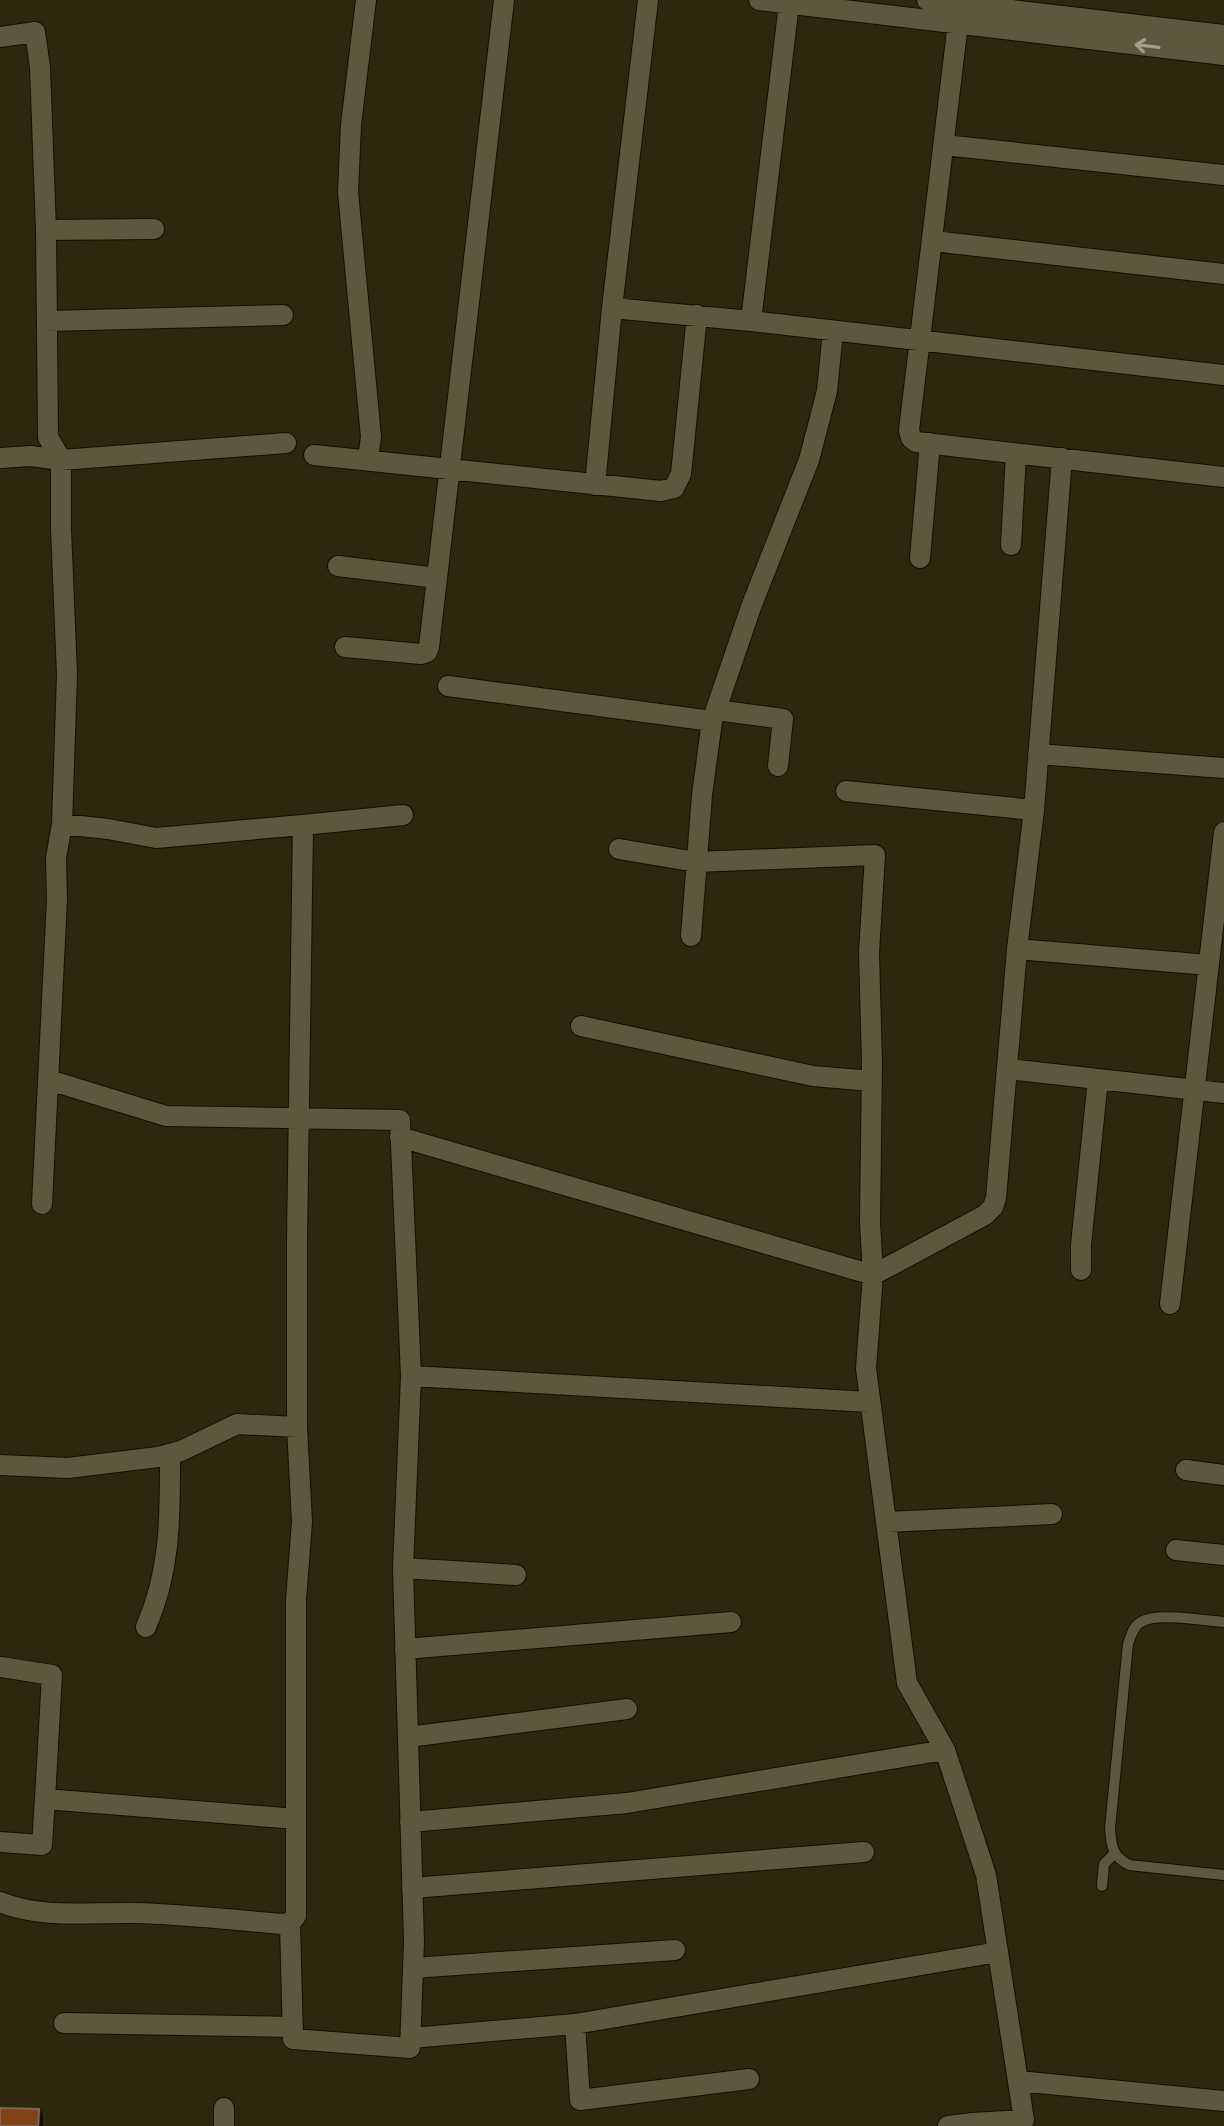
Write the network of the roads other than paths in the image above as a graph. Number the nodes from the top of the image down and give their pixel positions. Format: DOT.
graph roads {
  1 [pos="366,0"];
  2 [pos="504,0"];
  3 [pos="648,0"];
  4 [pos="759,0"];
  5 [pos="927,0"];
  6 [pos="789,4"];
  7 [pos="871,6"];
  8 [pos="958,23"];
  9 [pos="1061,25"];
  10 [pos="1224,35"];
  11 [pos="0,37"];
  12 [pos="1224,55"];
  13 [pos="944,145"];
  14 [pos="1224,175"];
  15 [pos="154,229"];
  16 [pos="46,230"];
  17 [pos="933,241"];
  18 [pos="1224,274"];
  19 [pos="612,308"];
  20 [pos="283,315"];
  21 [pos="697,315"];
  22 [pos="47,321"];
  23 [pos="751,321"];
  24 [pos="833,331"];
  25 [pos="920,341"];
  26 [pos="1224,375"];
  27 [pos="286,443"];
  28 [pos="930,443"];
  29 [pos="1016,454"];
  30 [pos="314,455"];
  31 [pos="0,458"];
  32 [pos="1062,458"];
  33 [pos="368,459"];
  34 [pos="61,460"];
  35 [pos="451,469"];
  36 [pos="1224,477"];
  37 [pos="595,485"];
  38 [pos="1011,545"];
  39 [pos="920,558"];
  40 [pos="338,566"];
  41 [pos="437,578"];
  42 [pos="345,647"];
  43 [pos="448,686"];
  44 [pos="714,716"];
  45 [pos="1038,754"];
  46 [pos="778,766"];
  47 [pos="1224,768"];
  48 [pos="846,791"];
  49 [pos="1034,810"];
  50 [pos="403,815"];
  51 [pos="62,824"];
  52 [pos="303,825"];
  53 [pos="1224,832"];
  54 [pos="619,849"];
  55 [pos="696,862"];
  56 [pos="691,936"];
  57 [pos="1017,949"];
  58 [pos="1209,965"];
  59 [pos="581,1026"];
  60 [pos="1008,1069"];
  61 [pos="1098,1079"];
  62 [pos="49,1080"];
  63 [pos="872,1081"];
  64 [pos="1195,1089"];
  65 [pos="1224,1093"];
  66 [pos="299,1119"];
  67 [pos="400,1137"];
  68 [pos="42,1204"];
  69 [pos="1081,1270"];
  70 [pos="873,1275"];
  71 [pos="1170,1304"];
  72 [pos="411,1376"];
  73 [pos="870,1402"];
  74 [pos="297,1427"];
  75 [pos="170,1455"];
  76 [pos="0,1465"];
  77 [pos="1186,1470"];
  78 [pos="1224,1475"];
  79 [pos="1052,1514"];
  80 [pos="887,1522"];
  81 [pos="1176,1550"];
  82 [pos="1224,1555"];
  83 [pos="403,1568"];
  84 [pos="516,1575"];
  85 [pos="731,1622"];
  86 [pos="1224,1622"];
  87 [pos="146,1627"];
  88 [pos="405,1649"];
  89 [pos="1,1667"];
  90 [pos="627,1709"];
  91 [pos="408,1737"];
  92 [pos="945,1750"];
  93 [pos="45,1799"];
  94 [pos="296,1819"];
  95 [pos="410,1822"];
  96 [pos="0,1842"];
  97 [pos="864,1852"];
  98 [pos="1115,1853"];
  99 [pos="1224,1875"];
  100 [pos="1102,1886"];
  101 [pos="412,1888"];
  102 [pos="0,1902"];
  103 [pos="290,1923"];
  104 [pos="675,1950"];
  105 [pos="998,1952"];
  106 [pos="413,1968"];
  107 [pos="64,2023"];
  108 [pos="575,2024"];
  109 [pos="293,2027"];
  110 [pos="411,2038"];
  111 [pos="749,2079"];
  112 [pos="1018,2081"];
  113 [pos="1224,2101"];
  114 [pos="973,2125"];
  115 [pos="948,2126"];
  1 -- 33 [label="street"];
  2 -- 35 [label="street"];
  3 -- 19 [label="street"];
  4 -- 6 [label="street"];
  5 -- 9 [label="street"];
  6 -- 7 [label="street"];
  6 -- 23 [label="street"];
  7 -- 8 [label="street"];
  8 -- 9 [label="street"];
  8 -- 13 [label="street"];
  9 -- 10 [label="street"];
  12 -- 9 [label="street, one-way"];
  11 -- 16 [label="street"];
  13 -- 14 [label="street"];
  13 -- 17 [label="street"];
  15 -- 16 [label="street"];
  16 -- 22 [label="street"];
  17 -- 18 [label="street"];
  17 -- 25 [label="street"];
  19 -- 21 [label="street"];
  19 -- 37 [label="street"];
  20 -- 22 [label="street"];
  21 -- 23 [label="street"];
  21 -- 37 [label="street"];
  22 -- 34 [label="street"];
  23 -- 24 [label="street"];
  24 -- 25 [label="street"];
  24 -- 44 [label="street"];
  25 -- 26 [label="street"];
  25 -- 28 [label="street"];
  27 -- 34 [label="street"];
  28 -- 29 [label="street"];
  28 -- 39 [label="street"];
  29 -- 32 [label="street"];
  29 -- 38 [label="street"];
  30 -- 33 [label="street"];
  31 -- 34 [label="street"];
  32 -- 36 [label="street"];
  32 -- 45 [label="street"];
  33 -- 35 [label="street"];
  34 -- 51 [label="street"];
  35 -- 37 [label="street"];
  35 -- 41 [label="street"];
  40 -- 41 [label="street"];
  41 -- 42 [label="street"];
  43 -- 44 [label="street"];
  44 -- 46 [label="street"];
  44 -- 55 [label="street"];
  45 -- 47 [label="street"];
  45 -- 49 [label="street"];
  48 -- 49 [label="street"];
  49 -- 57 [label="street"];
  50 -- 52 [label="street"];
  51 -- 52 [label="street"];
  51 -- 62 [label="street"];
  52 -- 66 [label="street"];
  53 -- 58 [label="street"];
  54 -- 55 [label="street"];
  55 -- 56 [label="street"];
  55 -- 63 [label="street"];
  57 -- 58 [label="street"];
  57 -- 60 [label="street"];
  58 -- 64 [label="street"];
  59 -- 63 [label="street"];
  60 -- 61 [label="street"];
  60 -- 70 [label="street"];
  61 -- 64 [label="street"];
  61 -- 69 [label="street"];
  62 -- 66 [label="street"];
  62 -- 68 [label="street"];
  63 -- 70 [label="street"];
  64 -- 65 [label="street"];
  64 -- 71 [label="street"];
  66 -- 67 [label="street"];
  66 -- 74 [label="street"];
  67 -- 70 [label="street"];
  67 -- 72 [label="street"];
  70 -- 73 [label="street"];
  72 -- 73 [label="street"];
  72 -- 83 [label="street"];
  73 -- 80 [label="street"];
  74 -- 75 [label="street"];
  74 -- 94 [label="street"];
  75 -- 76 [label="street"];
  75 -- 87 [label="street"];
  77 -- 78 [label="street"];
  79 -- 80 [label="street"];
  80 -- 92 [label="street"];
  81 -- 82 [label="street"];
  83 -- 84 [label="street"];
  83 -- 88 [label="street"];
  85 -- 88 [label="street"];
  86 -- 98 [label="lane"];
  88 -- 91 [label="street"];
  89 -- 93 [label="street"];
  90 -- 91 [label="street"];
  91 -- 95 [label="street"];
  92 -- 95 [label="street"];
  92 -- 105 [label="street"];
  93 -- 94 [label="street"];
  93 -- 96 [label="street"];
  94 -- 103 [label="street"];
  95 -- 101 [label="street"];
  97 -- 101 [label="street"];
  98 -- 99 [label="lane"];
  98 -- 100 [label="lane"];
  101 -- 106 [label="street"];
  102 -- 103 [label="street"];
  103 -- 109 [label="street"];
  104 -- 106 [label="street"];
  105 -- 108 [label="street"];
  105 -- 112 [label="street"];
  106 -- 110 [label="street"];
  107 -- 109 [label="street"];
  108 -- 110 [label="street"];
  108 -- 111 [label="street"];
  109 -- 110 [label="street"];
  112 -- 113 [label="street"];
  112 -- 114 [label="street"];
  114 -- 115 [label="street"];
}
